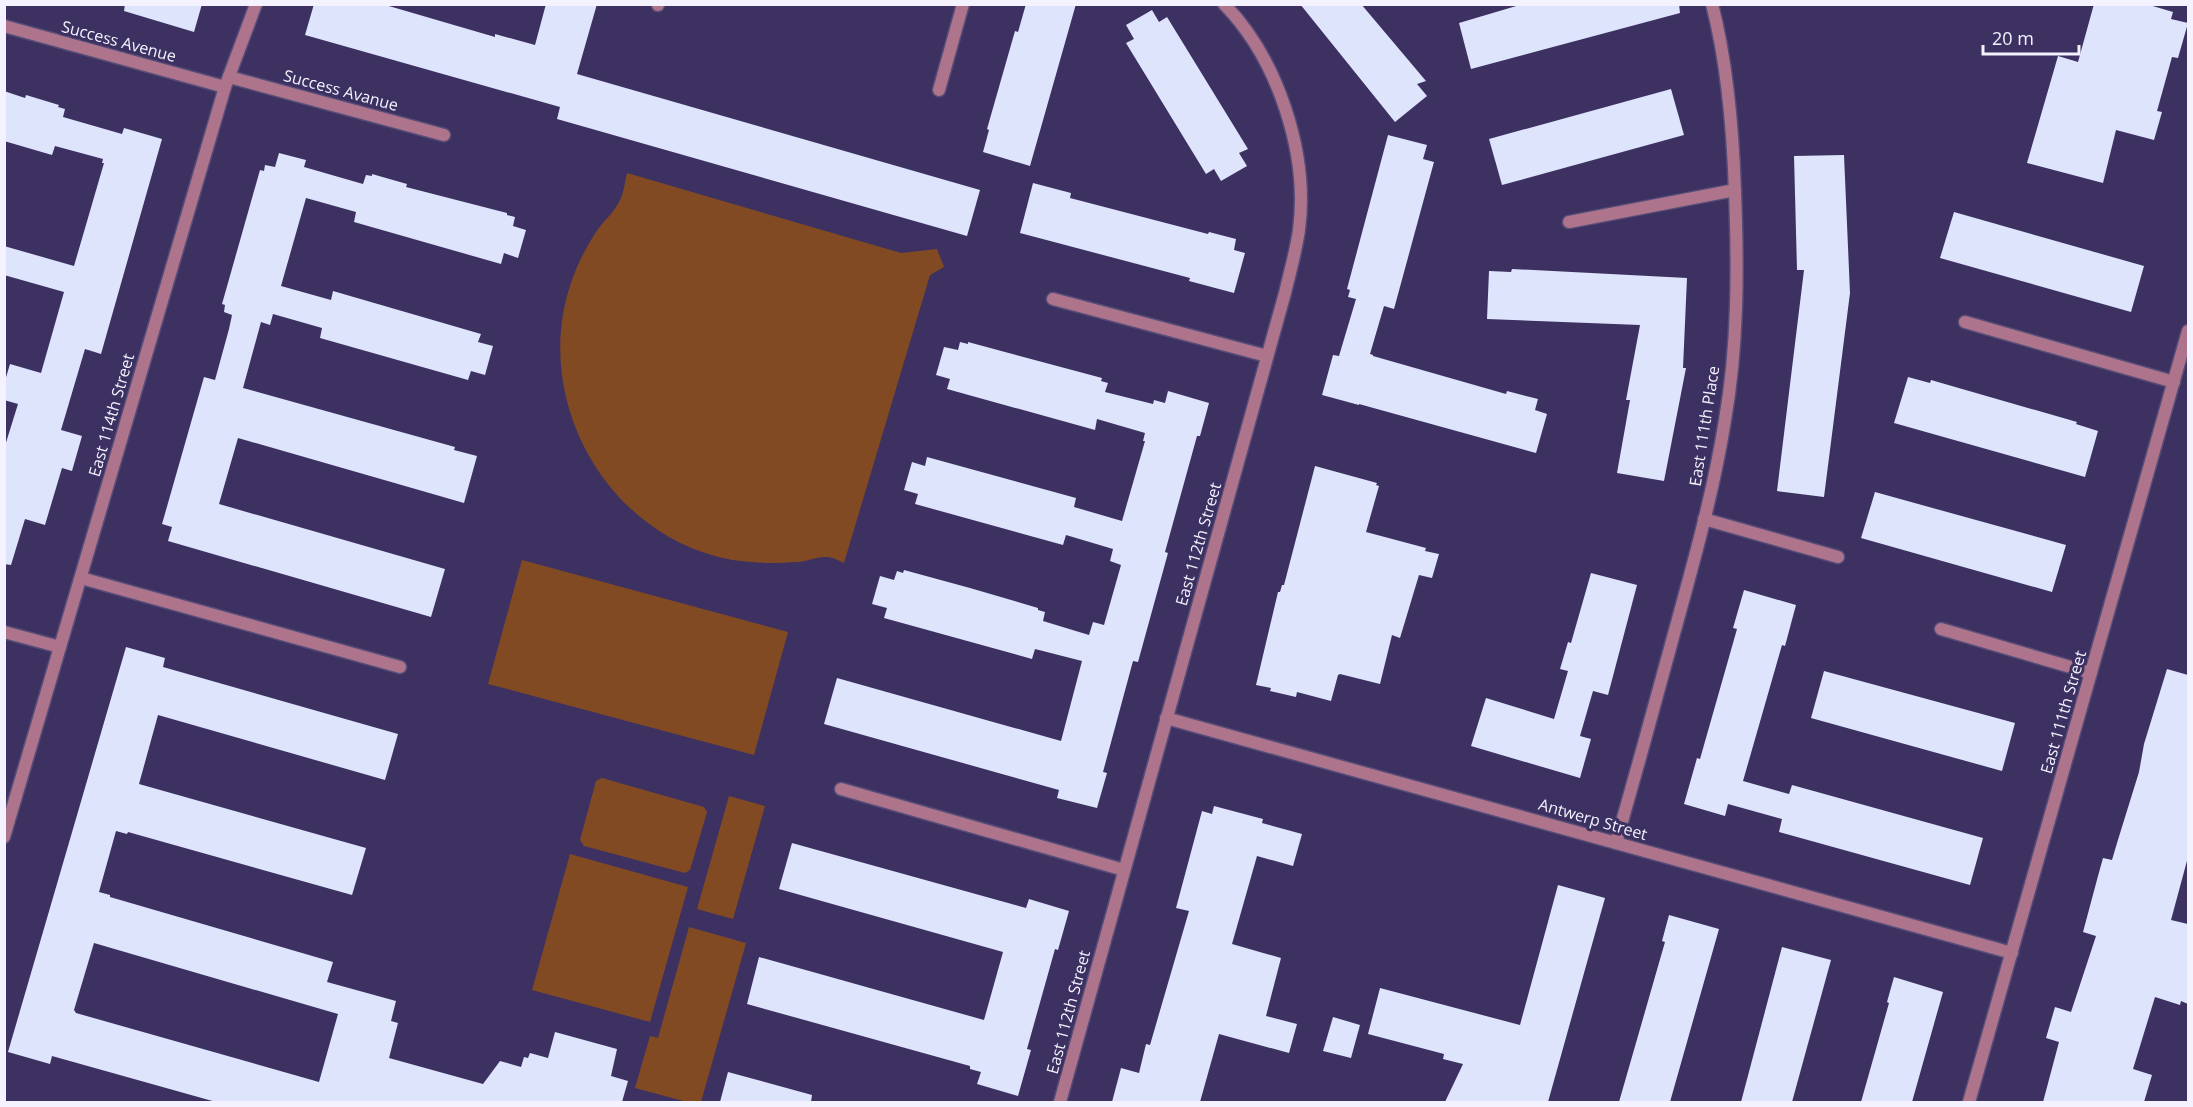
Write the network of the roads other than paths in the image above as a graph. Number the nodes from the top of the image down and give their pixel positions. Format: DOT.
graph roads {
  1 [pos="256,4"];
  2 [pos="963,4"];
  3 [pos="1224,4"];
  4 [pos="1712,4"];
  5 [pos="4,26"];
  6 [pos="227,82"];
  7 [pos="939,90"];
  8 [pos="444,135"];
  9 [pos="1735,190"];
  10 [pos="1569,222"];
  11 [pos="1053,299"];
  12 [pos="1965,322"];
  13 [pos="2188,331"];
  14 [pos="1267,356"];
  15 [pos="2174,382"];
  16 [pos="1704,519"];
  17 [pos="1838,556"];
  18 [pos="81,578"];
  19 [pos="1941,629"];
  20 [pos="4,632"];
  21 [pos="60,647"];
  22 [pos="400,667"];
  23 [pos="2091,673"];
  24 [pos="1166,718"];
  25 [pos="841,789"];
  26 [pos="4,837"];
  27 [pos="1616,843"];
  28 [pos="1124,870"];
  29 [pos="2012,953"];
  30 [pos="1060,1102"];
  31 [pos="1969,1102"];
  1 -- 6 [label="street, East 114th Street"];
  2 -- 7 [label="street"];
  3 -- 14 [label="street, East 112th Street"];
  4 -- 9 [label="street, East 111th Place"];
  5 -- 6 [label="street, Success Avenue"];
  6 -- 8 [label="street, Success Avanue"];
  6 -- 18 [label="street, East 114th Street"];
  9 -- 10 [label="street"];
  9 -- 16 [label="street, East 111th Place"];
  11 -- 14 [label="street"];
  12 -- 15 [label="street"];
  13 -- 15 [label="street, East 111th Street"];
  14 -- 24 [label="street, East 112th Street"];
  15 -- 23 [label="street, East 111th Street"];
  16 -- 17 [label="street"];
  16 -- 27 [label="street, East 111th Place"];
  18 -- 21 [label="street, East 114th Street"];
  18 -- 22 [label="street"];
  19 -- 23 [label="street"];
  20 -- 21 [label="street"];
  21 -- 26 [label="street, East 114th Street"];
  23 -- 29 [label="street, East 111th Street"];
  24 -- 27 [label="street, Antwerp Street"];
  24 -- 28 [label="street, East 112th Street"];
  25 -- 28 [label="street"];
  27 -- 29 [label="street, Antwerp Street"];
  28 -- 30 [label="street, East 112th Street"];
  29 -- 31 [label="street, East 111th Street"];
}
